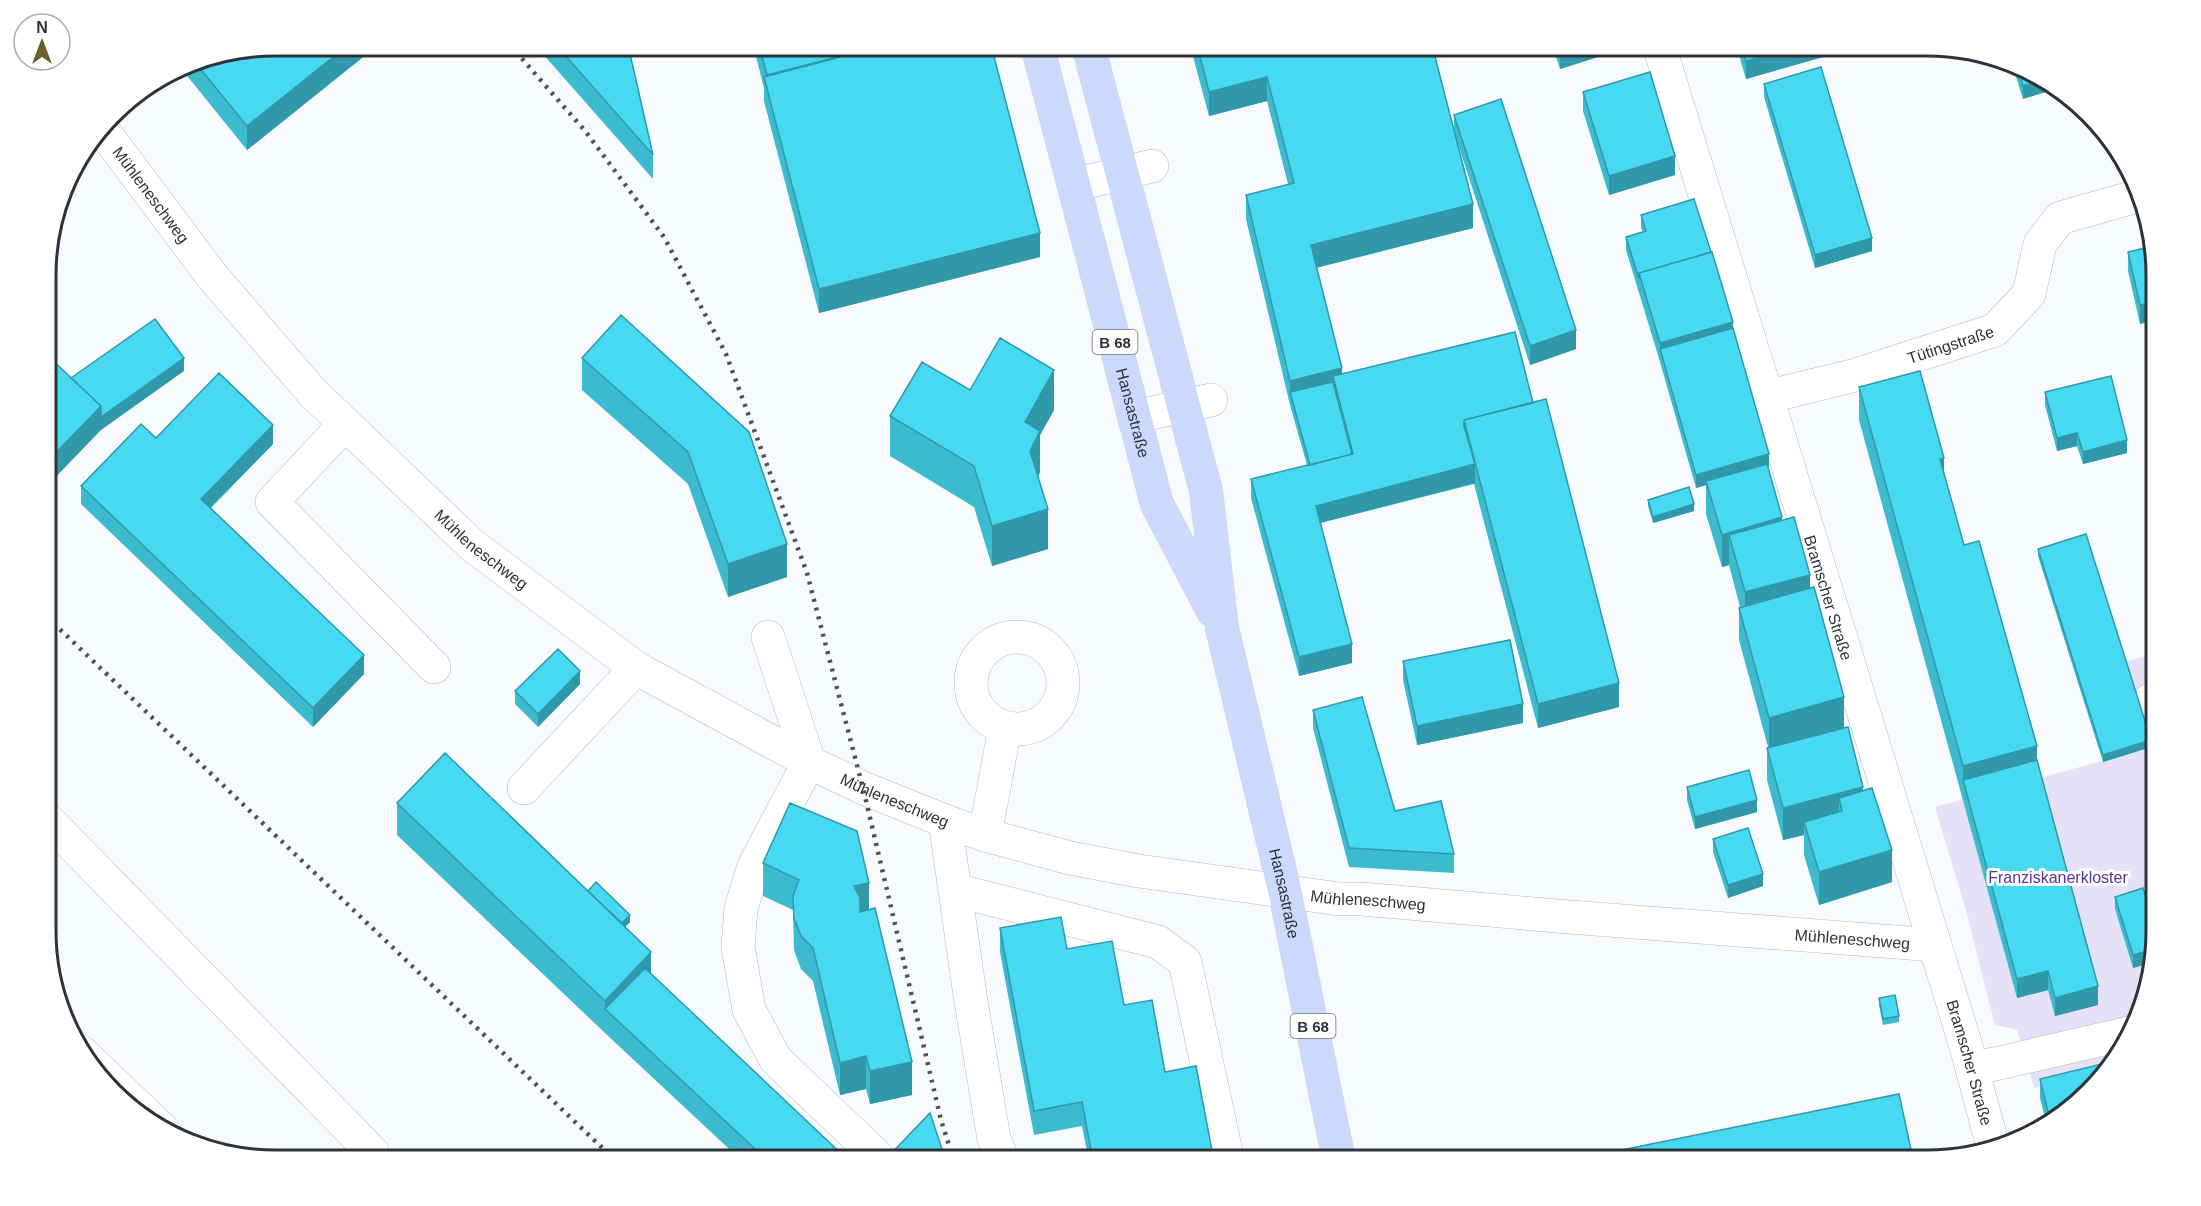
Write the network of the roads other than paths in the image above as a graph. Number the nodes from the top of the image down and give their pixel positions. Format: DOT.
graph roads {
  1 [pos="1040,56"];
  2 [pos="1092,56"];
  3 [pos="1662,56"];
  4 [pos="106,135"];
  5 [pos="1137,170"];
  6 [pos="1074,185"];
  7 [pos="2132,198"];
  8 [pos="1766,398"];
  9 [pos="1197,403"];
  10 [pos="1134,417"];
  11 [pos="345,424"];
  12 [pos="1222,628"];
  13 [pos="768,637"];
  14 [pos="434,667"];
  15 [pos="636,668"];
  16 [pos="1005,728"];
  17 [pos="809,762"];
  18 [pos="524,788"];
  19 [pos="945,821"];
  20 [pos="56,828"];
  21 [pos="985,835"];
  22 [pos="955,890"];
  23 [pos="1285,892"];
  24 [pos="1935,945"];
  25 [pos="2120,1034"];
  26 [pos="1973,1068"];
  27 [pos="1992,1141"];
  28 [pos="370,1150"];
  29 [pos="871,1150"];
  30 [pos="998,1150"];
  31 [pos="1226,1150"];
  32 [pos="1337,1150"];
  1 -- 6 [label="main road, Hansastraße / B 68"];
  2 -- 5 [label="main road, Hansastraße / B 68"];
  3 -- 8 [label="street, Bramscher Straße"];
  4 -- 11 [label="street, Mühleneschweg"];
  5 -- 6 [label="street"];
  5 -- 9 [label="main road, Hansastraße / B 68"];
  6 -- 10 [label="main road, Hansastraße / B 68"];
  7 -- 8 [label="street, Tütingstraße"];
  8 -- 24 [label="street, Bramscher Straße"];
  9 -- 10 [label="street"];
  9 -- 12 [label="main road, Hansastraße / B 68"];
  10 -- 12 [label="main road, Hansastraße / B 68"];
  11 -- 14 [label="street"];
  11 -- 15 [label="street, Mühleneschweg"];
  12 -- 23 [label="main road, Hansastraße / B 68"];
  13 -- 17 [label="street"];
  15 -- 17 [label="street, Mühleneschweg"];
  15 -- 18 [label="street"];
  16 -- 21 [label="street"];
  17 -- 19 [label="street, Mühleneschweg"];
  17 -- 29 [label="street"];
  19 -- 21 [label="street, Mühleneschweg"];
  19 -- 22 [label="street"];
  20 -- 28 [label="street"];
  21 -- 23 [label="street, Mühleneschweg"];
  22 -- 30 [label="street"];
  22 -- 31 [label="street"];
  23 -- 24 [label="street, Mühleneschweg"];
  23 -- 32 [label="main road, Hansastraße / B 68"];
  24 -- 26 [label="street, Bramscher Straße"];
  25 -- 26 [label="street"];
  26 -- 27 [label="street, Bramscher Straße"];
}
